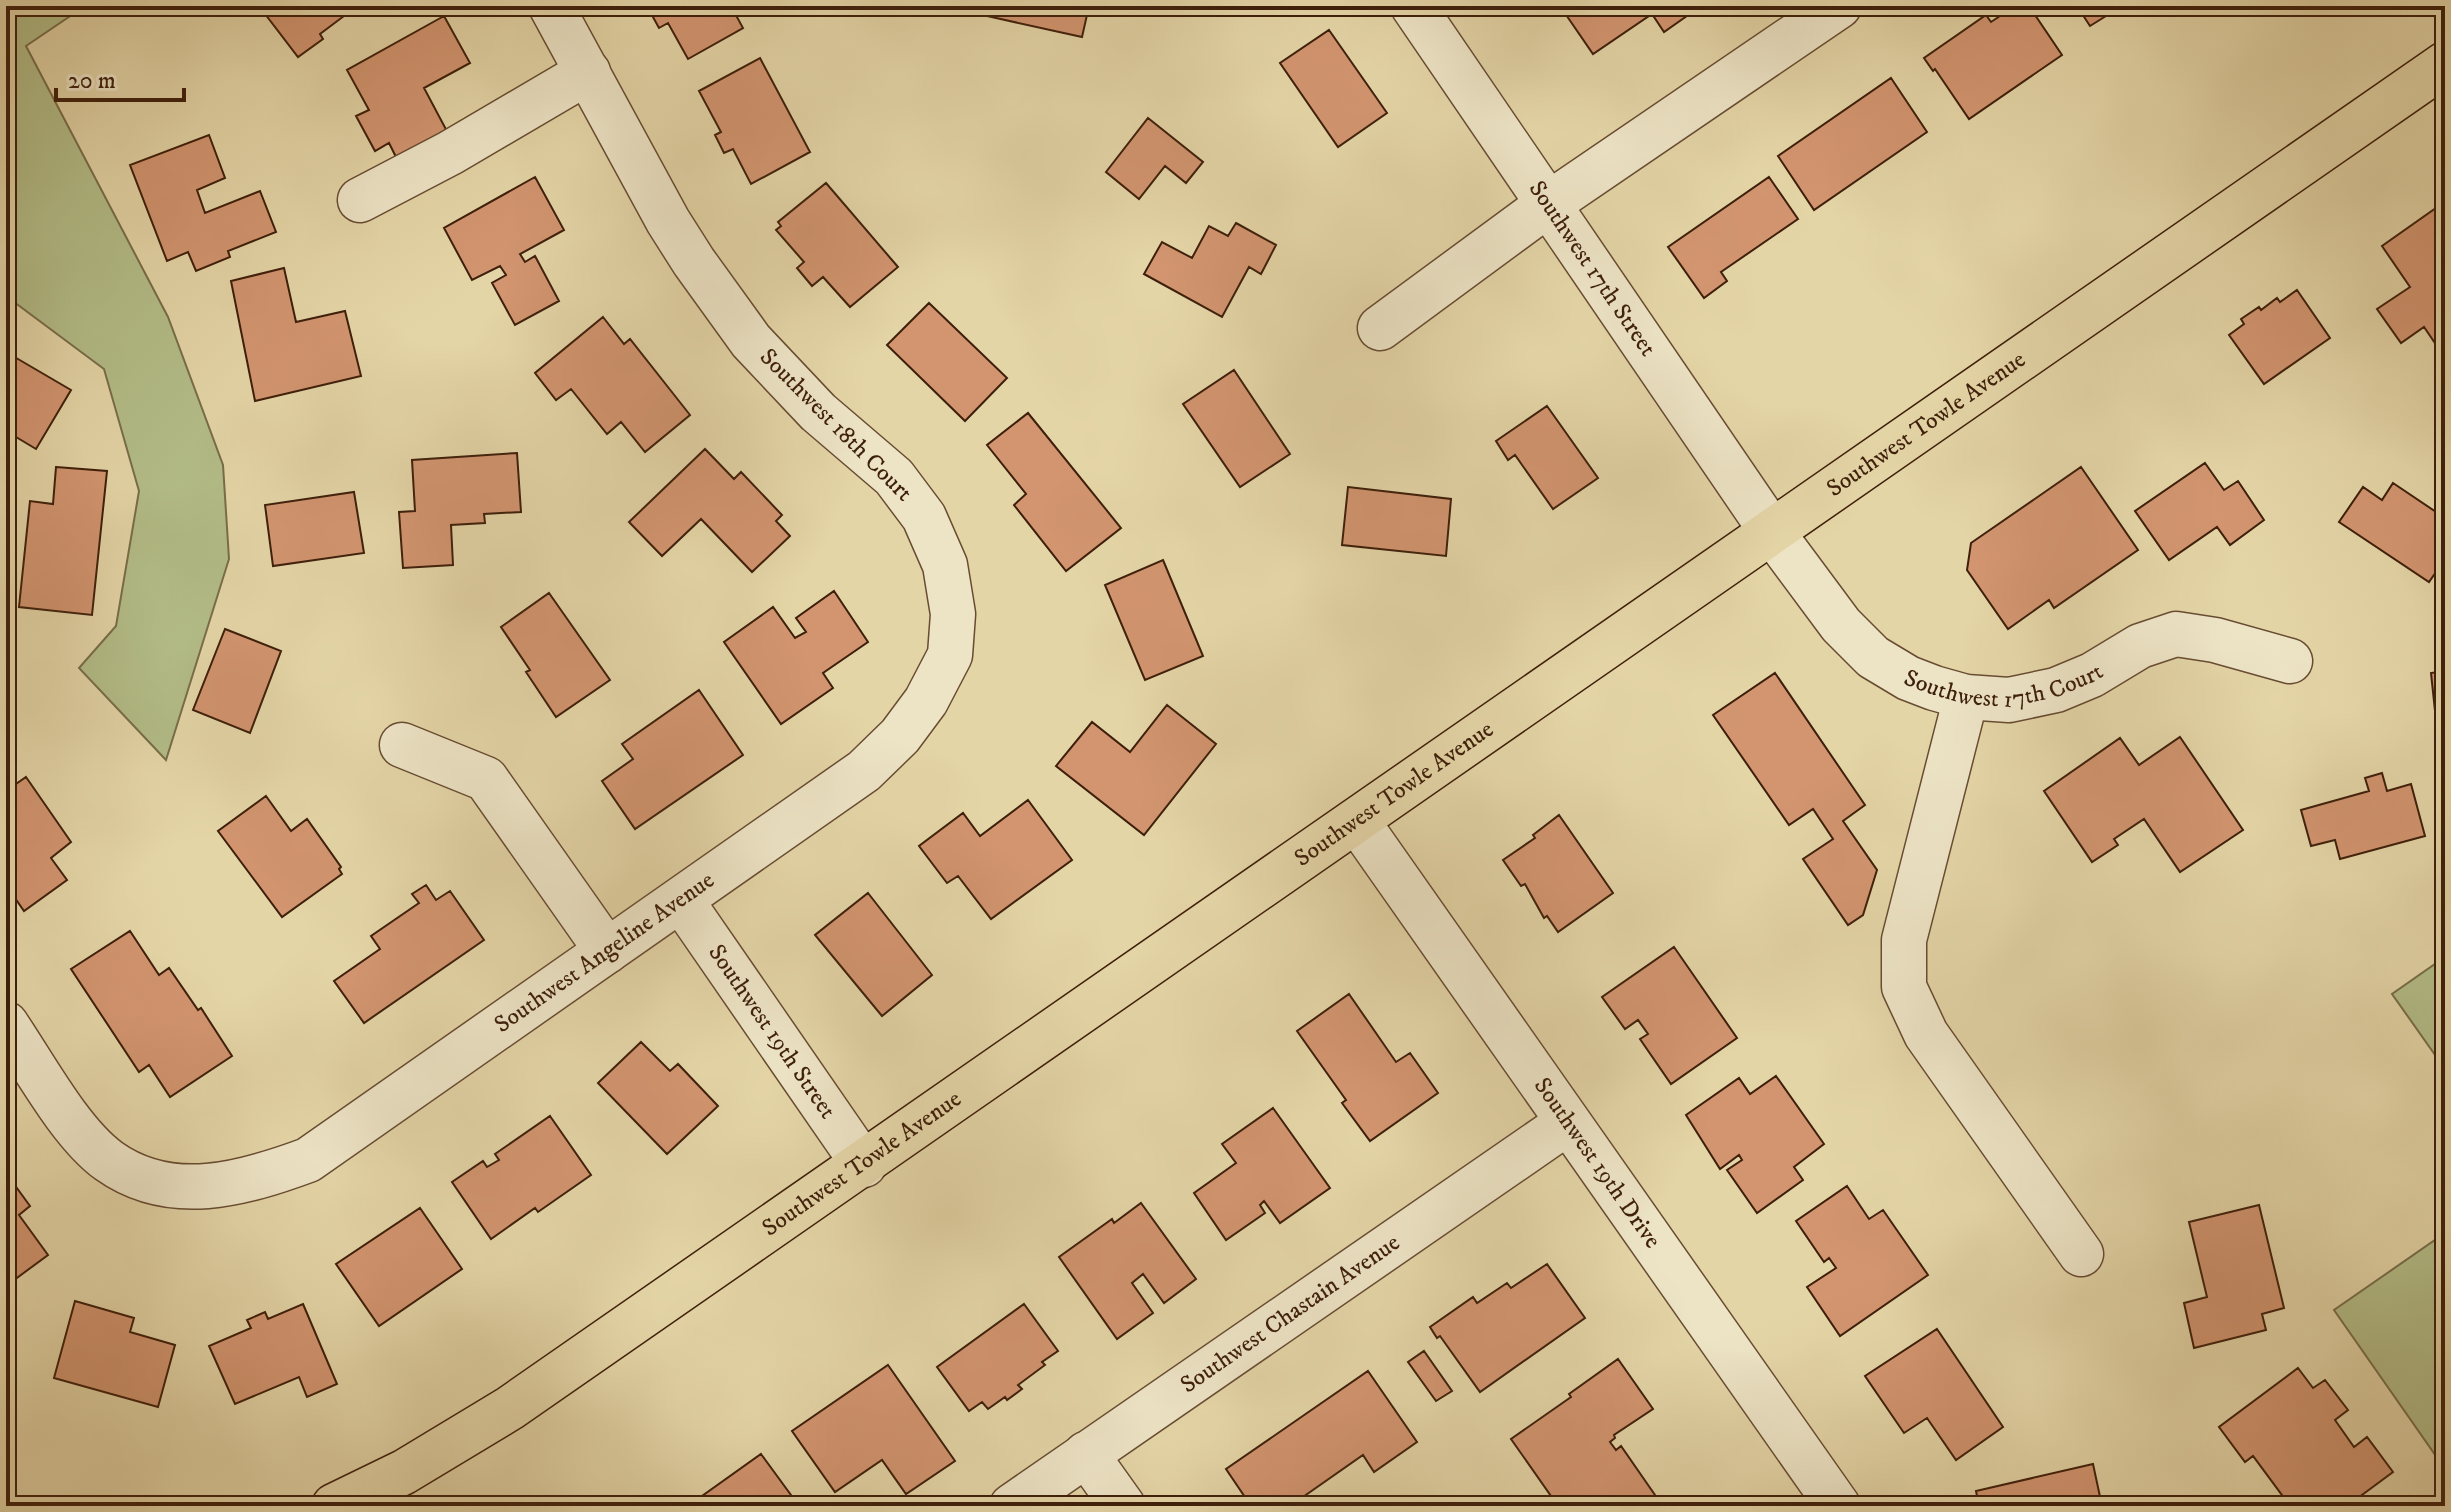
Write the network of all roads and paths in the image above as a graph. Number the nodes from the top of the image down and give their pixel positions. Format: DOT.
graph roads {
  1 [pos="551,6"];
  2 [pos="1413,6"];
  3 [pos="1811,14"];
  4 [pos="2445,64"];
  5 [pos="588,72"];
  6 [pos="360,200"];
  7 [pos="1547,205"];
  8 [pos="1380,328"];
  9 [pos="1772,532"];
  10 [pos="950,655"];
  11 [pos="2290,661"];
  12 [pos="1966,697"];
  13 [pos="402,745"];
  14 [pos="1357,821"];
  15 [pos="681,900"];
  16 [pos="607,951"];
  17 [pos="6,1024"];
  18 [pos="1567,1123"];
  19 [pos="864,1165"];
  20 [pos="2081,1254"];
  21 [pos="1086,1454"];
  22 [pos="334,1506"];
  23 [pos="1012,1506"];
  24 [pos="1123,1506"];
  25 [pos="1838,1506"];
  1 -- 5 [label="street, Southwest 18th Court"];
  2 -- 7 [label="street, Southwest 17th Street"];
  3 -- 7 [label="street"];
  4 -- 9 [label="main road, Southwest Towle Avenue"];
  5 -- 6 [label="street"];
  5 -- 10 [label="street, Southwest 18th Court"];
  7 -- 8 [label="street"];
  7 -- 9 [label="street, Southwest 17th Street"];
  9 -- 12 [label="street, Southwest 17th Court"];
  9 -- 14 [label="main road, Southwest Towle Avenue"];
  10 -- 15 [label="street, Southwest Angeline Avenue"];
  11 -- 12 [label="street, Southwest 17th Court"];
  12 -- 20 [label="street"];
  13 -- 16 [label="street"];
  14 -- 18 [label="street, Southwest 19th Drive"];
  14 -- 19 [label="main road, Southwest Towle Avenue"];
  15 -- 16 [label="street, Southwest Angeline Avenue"];
  15 -- 19 [label="street, Southwest 19th Street"];
  16 -- 17 [label="street, Southwest Angeline Avenue"];
  18 -- 21 [label="street, Southwest Chastain Avenue"];
  18 -- 25 [label="street, Southwest 19th Drive"];
  19 -- 22 [label="main road, Southwest Towle Avenue"];
  21 -- 23 [label="street, Southwest Chastain Avenue"];
  21 -- 24 [label="street"];
}
